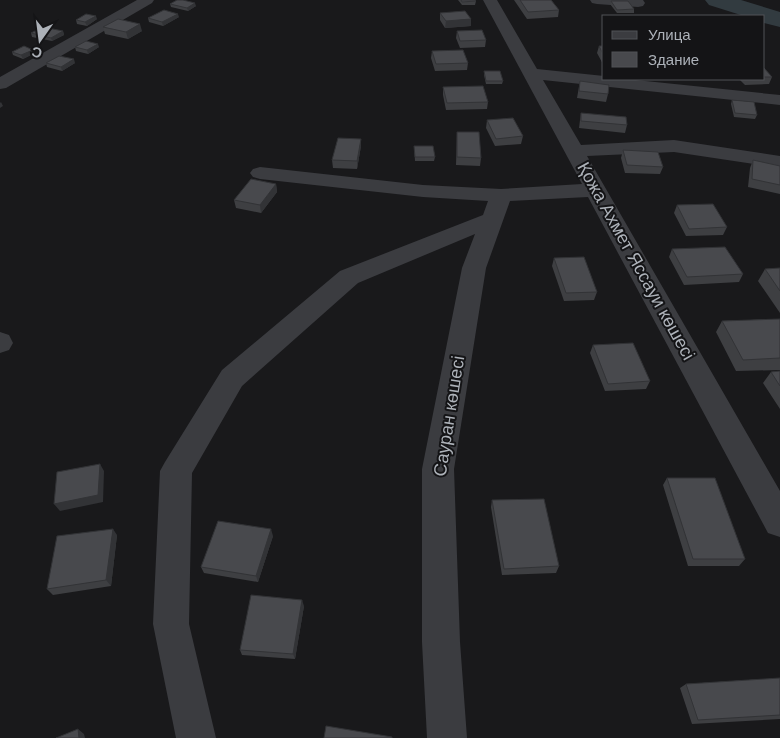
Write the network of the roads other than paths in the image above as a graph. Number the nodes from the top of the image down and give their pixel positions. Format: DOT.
graph roads {
  1 [pos="147,0"];
  2 [pos="490,0"];
  3 [pos="597,0"];
  4 [pos="638,3"];
  5 [pos="532,74"];
  6 [pos="0,84"];
  7 [pos="780,100"];
  8 [pos="575,152"];
  9 [pos="780,162"];
  10 [pos="260,173"];
  11 [pos="597,190"];
  12 [pos="497,207"];
  13 [pos="780,522"];
  14 [pos="196,738"];
  15 [pos="447,738"];
  1 -- 6 [label="street"];
  2 -- 5 [label="street, Қожа Ахмет Яссауи көшесі"];
  3 -- 4 [label="street"];
  5 -- 7 [label="street"];
  5 -- 8 [label="street, Қожа Ахмет Яссауи көшесі"];
  8 -- 9 [label="street"];
  8 -- 11 [label="street, Қожа Ахмет Яссауи көшесі"];
  10 -- 12 [label="street"];
  11 -- 12 [label="street"];
  11 -- 13 [label="street, Қожа Ахмет Яссауи көшесі"];
  12 -- 14 [label="street"];
  12 -- 15 [label="street, Сауран көшесі"];
}
